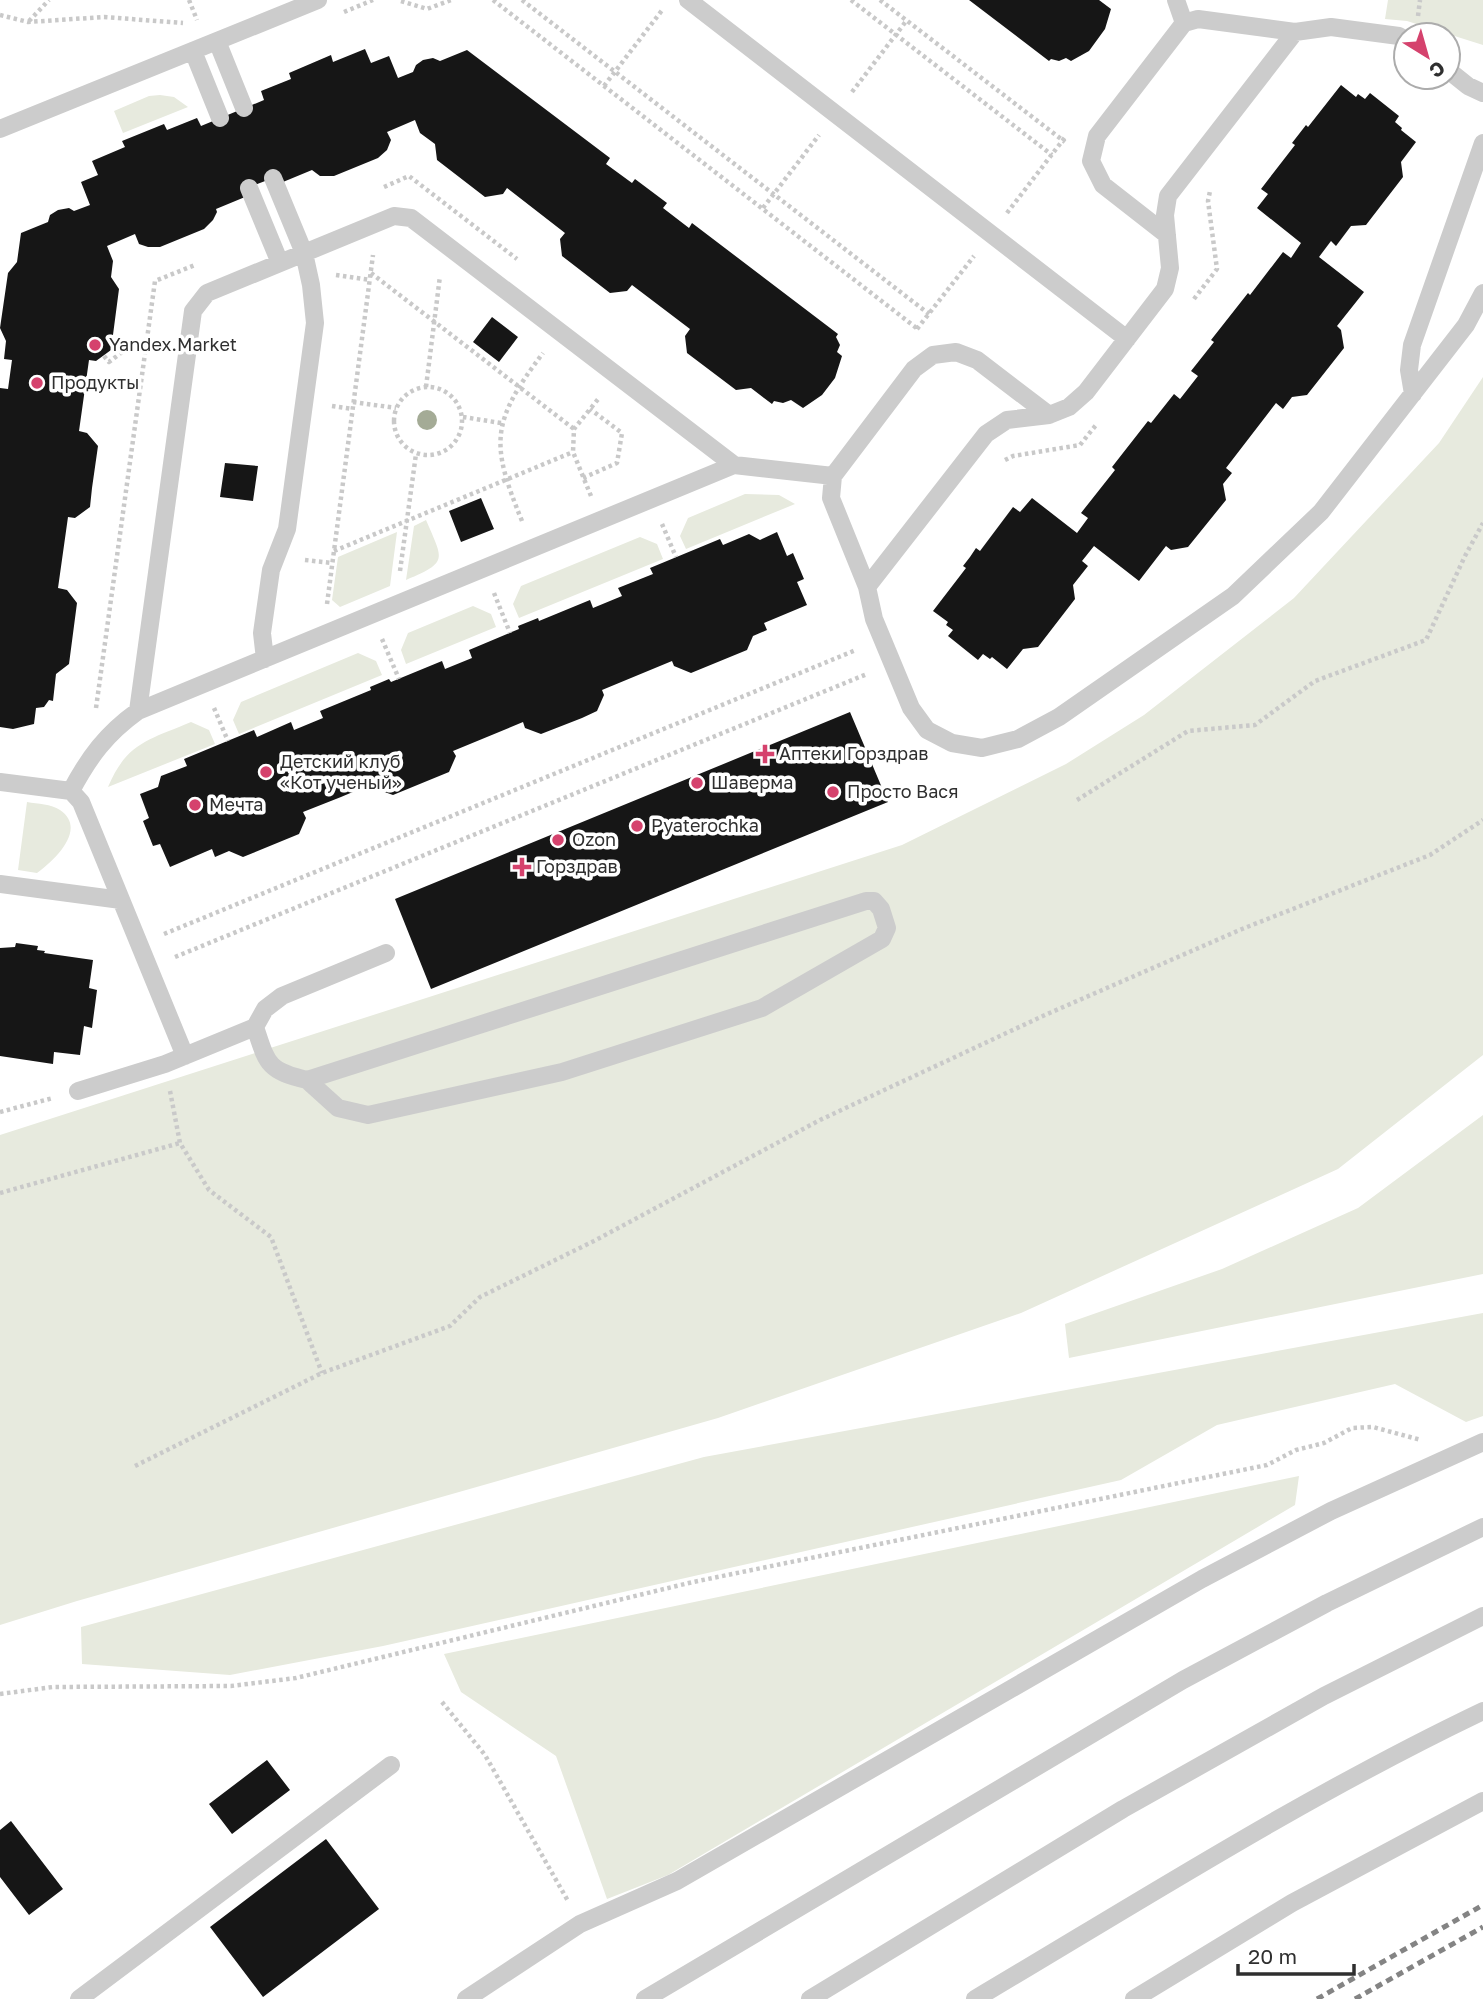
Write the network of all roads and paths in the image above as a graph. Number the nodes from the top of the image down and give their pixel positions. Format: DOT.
graph roads {
  1 [pos="49,0"];
  2 [pos="189,0"];
  3 [pos="318,0"];
  4 [pos="451,0"];
  5 [pos="493,0"];
  6 [pos="522,0"];
  7 [pos="669,0"];
  8 [pos="688,0"];
  9 [pos="851,0"];
  10 [pos="880,0"];
  11 [pos="1176,0"];
  12 [pos="401,1"];
  13 [pos="0,15"];
  14 [pos="28,22"];
  15 [pos="1185,23"];
  16 [pos="1295,32"];
  17 [pos="1392,35"];
  18 [pos="217,41"];
  19 [pos="193,51"];
  20 [pos="615,71"];
  21 [pos="1462,81"];
  22 [pos="604,86"];
  23 [pos="1483,93"];
  24 [pos="244,108"];
  25 [pos="220,118"];
  26 [pos="0,129"];
  27 [pos="1483,143"];
  28 [pos="1052,155"];
  29 [pos="1091,161"];
  30 [pos="273,178"];
  31 [pos="249,188"];
  32 [pos="374,191"];
  33 [pos="377,223"];
  34 [pos="1167,234"];
  35 [pos="444,244"];
  36 [pos="304,253"];
  37 [pos="517,259"];
  38 [pos="205,260"];
  39 [pos="280,263"];
  40 [pos="371,273"];
  41 [pos="1483,293"];
  42 [pos="929,314"];
  43 [pos="434,322"];
  44 [pos="559,331"];
  45 [pos="1127,339"];
  46 [pos="145,351"];
  47 [pos="933,355"];
  48 [pos="104,356"];
  49 [pos="616,375"];
  50 [pos="518,386"];
  51 [pos="426,387"];
  52 [pos="1413,394"];
  53 [pos="353,402"];
  54 [pos="396,408"];
  55 [pos="590,409"];
  56 [pos="1049,415"];
  57 [pos="463,417"];
  58 [pos="501,423"];
  59 [pos="574,429"];
  60 [pos="573,452"];
  61 [pos="416,454"];
  62 [pos="734,465"];
  63 [pos="833,476"];
  64 [pos="583,478"];
  65 [pos="506,480"];
  66 [pos="601,520"];
  67 [pos="407,521"];
  68 [pos="662,523"];
  69 [pos="1483,523"];
  70 [pos="533,548"];
  71 [pos="334,551"];
  72 [pos="676,557"];
  73 [pos="867,587"];
  74 [pos="494,592"];
  75 [pos="395,605"];
  76 [pos="510,633"];
  77 [pos="323,635"];
  78 [pos="382,638"];
  79 [pos="882,639"];
  80 [pos="265,659"];
  81 [pos="892,663"];
  82 [pos="399,679"];
  83 [pos="214,707"];
  84 [pos="138,711"];
  85 [pos="228,741"];
  86 [pos="98,748"];
  87 [pos="0,782"];
  88 [pos="71,791"];
  89 [pos="1077,800"];
  90 [pos="1483,820"];
  91 [pos="0,884"];
  92 [pos="121,901"];
  93 [pos="139,944"];
  94 [pos="386,953"];
  95 [pos="149,968"];
  96 [pos="256,1027"];
  97 [pos="185,1056"];
  98 [pos="165,1064"];
  99 [pos="307,1080"];
  100 [pos="78,1091"];
  101 [pos="0,1112"];
  102 [pos="180,1143"];
  103 [pos="0,1193"];
  104 [pos="322,1373"];
  105 [pos="1483,1442"];
  106 [pos="1458,1453"];
  107 [pos="135,1466"];
  108 [pos="1483,1527"];
  109 [pos="1483,1616"];
  110 [pos="0,1694"];
  111 [pos="442,1702"];
  112 [pos="1483,1712"];
  113 [pos="391,1765"];
  114 [pos="1483,1801"];
  115 [pos="580,1924"];
  116 [pos="79,1999"];
  117 [pos="466,1999"];
  118 [pos="645,1999"];
  119 [pos="810,1999"];
  120 [pos="975,1999"];
  121 [pos="1134,1999"];
  1 -- 14 [label="path"];
  2 -- 14 [label="path"];
  3 -- 18 [label="lane"];
  4 -- 12 [label="path"];
  5 -- 22 [label="path"];
  6 -- 20 [label="path"];
  7 -- 20 [label="path"];
  8 -- 45 [label="lane"];
  9 -- 28 [label="path"];
  10 -- 29 [label="path"];
  11 -- 15 [label="lane"];
  13 -- 14 [label="path"];
  15 -- 16 [label="lane"];
  15 -- 29 [label="lane"];
  16 -- 17 [label="lane"];
  16 -- 34 [label="lane"];
  18 -- 19 [label="lane"];
  18 -- 24 [label="lane"];
  19 -- 25 [label="lane"];
  19 -- 26 [label="lane"];
  20 -- 22 [label="path"];
  20 -- 42 [label="path"];
  21 -- 23 [label="lane"];
  22 -- 47 [label="path"];
  27 -- 52 [label="lane"];
  29 -- 34 [label="lane"];
  30 -- 36 [label="lane"];
  31 -- 39 [label="lane"];
  32 -- 37 [label="path"];
  33 -- 35 [label="lane"];
  33 -- 36 [label="lane"];
  33 -- 40 [label="path"];
  34 -- 45 [label="lane"];
  35 -- 43 [label="path"];
  35 -- 44 [label="lane"];
  36 -- 39 [label="lane"];
  36 -- 80 [label="lane"];
  38 -- 46 [label="path"];
  39 -- 84 [label="lane"];
  40 -- 43 [label="path"];
  40 -- 53 [label="path"];
  41 -- 52 [label="lane"];
  43 -- 50 [label="path"];
  43 -- 51 [label="path"];
  44 -- 49 [label="lane"];
  44 -- 50 [label="path"];
  45 -- 56 [label="lane"];
  46 -- 48 [label="path"];
  46 -- 86 [label="path"];
  47 -- 56 [label="lane"];
  47 -- 63 [label="lane"];
  49 -- 55 [label="path"];
  49 -- 62 [label="lane"];
  50 -- 58 [label="path"];
  50 -- 59 [label="path"];
  51 -- 54 [label="path"];
  51 -- 57 [label="path"];
  52 -- 81 [label="lane"];
  53 -- 54 [label="path"];
  53 -- 71 [label="path"];
  54 -- 61 [label="path"];
  55 -- 59 [label="path"];
  55 -- 64 [label="path"];
  56 -- 73 [label="lane"];
  57 -- 58 [label="path"];
  57 -- 61 [label="path"];
  58 -- 65 [label="path"];
  59 -- 60 [label="path"];
  60 -- 64 [label="path"];
  60 -- 65 [label="path"];
  61 -- 67 [label="path"];
  62 -- 63 [label="lane"];
  62 -- 66 [label="lane"];
  63 -- 73 [label="lane"];
  64 -- 66 [label="path"];
  65 -- 67 [label="path"];
  65 -- 70 [label="path"];
  66 -- 70 [label="lane"];
  67 -- 71 [label="path"];
  67 -- 75 [label="path"];
  68 -- 72 [label="path"];
  69 -- 89 [label="path"];
  70 -- 75 [label="lane"];
  71 -- 77 [label="path"];
  73 -- 79 [label="lane"];
  74 -- 76 [label="path"];
  75 -- 77 [label="lane"];
  77 -- 80 [label="lane"];
  78 -- 82 [label="path"];
  79 -- 81 [label="lane"];
  79 -- 93 [label="path"];
  80 -- 84 [label="lane"];
  81 -- 95 [label="path"];
  83 -- 85 [label="path"];
  84 -- 86 [label="lane"];
  86 -- 88 [label="lane"];
  87 -- 88 [label="lane"];
  88 -- 92 [label="lane"];
  90 -- 104 [label="path"];
  91 -- 92 [label="lane"];
  92 -- 93 [label="lane"];
  93 -- 95 [label="lane"];
  94 -- 96 [label="lane"];
  95 -- 97 [label="lane"];
  96 -- 97 [label="lane"];
  96 -- 99 [label="lane"];
  97 -- 98 [label="lane"];
  98 -- 100 [label="lane"];
  98 -- 102 [label="path"];
  99 -- 99 [label="lane"];
  100 -- 101 [label="path"];
  102 -- 103 [label="path"];
  102 -- 104 [label="path"];
  104 -- 107 [label="path"];
  105 -- 106 [label="lane"];
  106 -- 110 [label="path"];
  106 -- 115 [label="lane"];
  108 -- 118 [label="lane"];
  109 -- 119 [label="lane"];
  111 -- 115 [label="path"];
  112 -- 120 [label="lane"];
  113 -- 116 [label="lane"];
  114 -- 121 [label="lane"];
  115 -- 117 [label="lane"];
}
